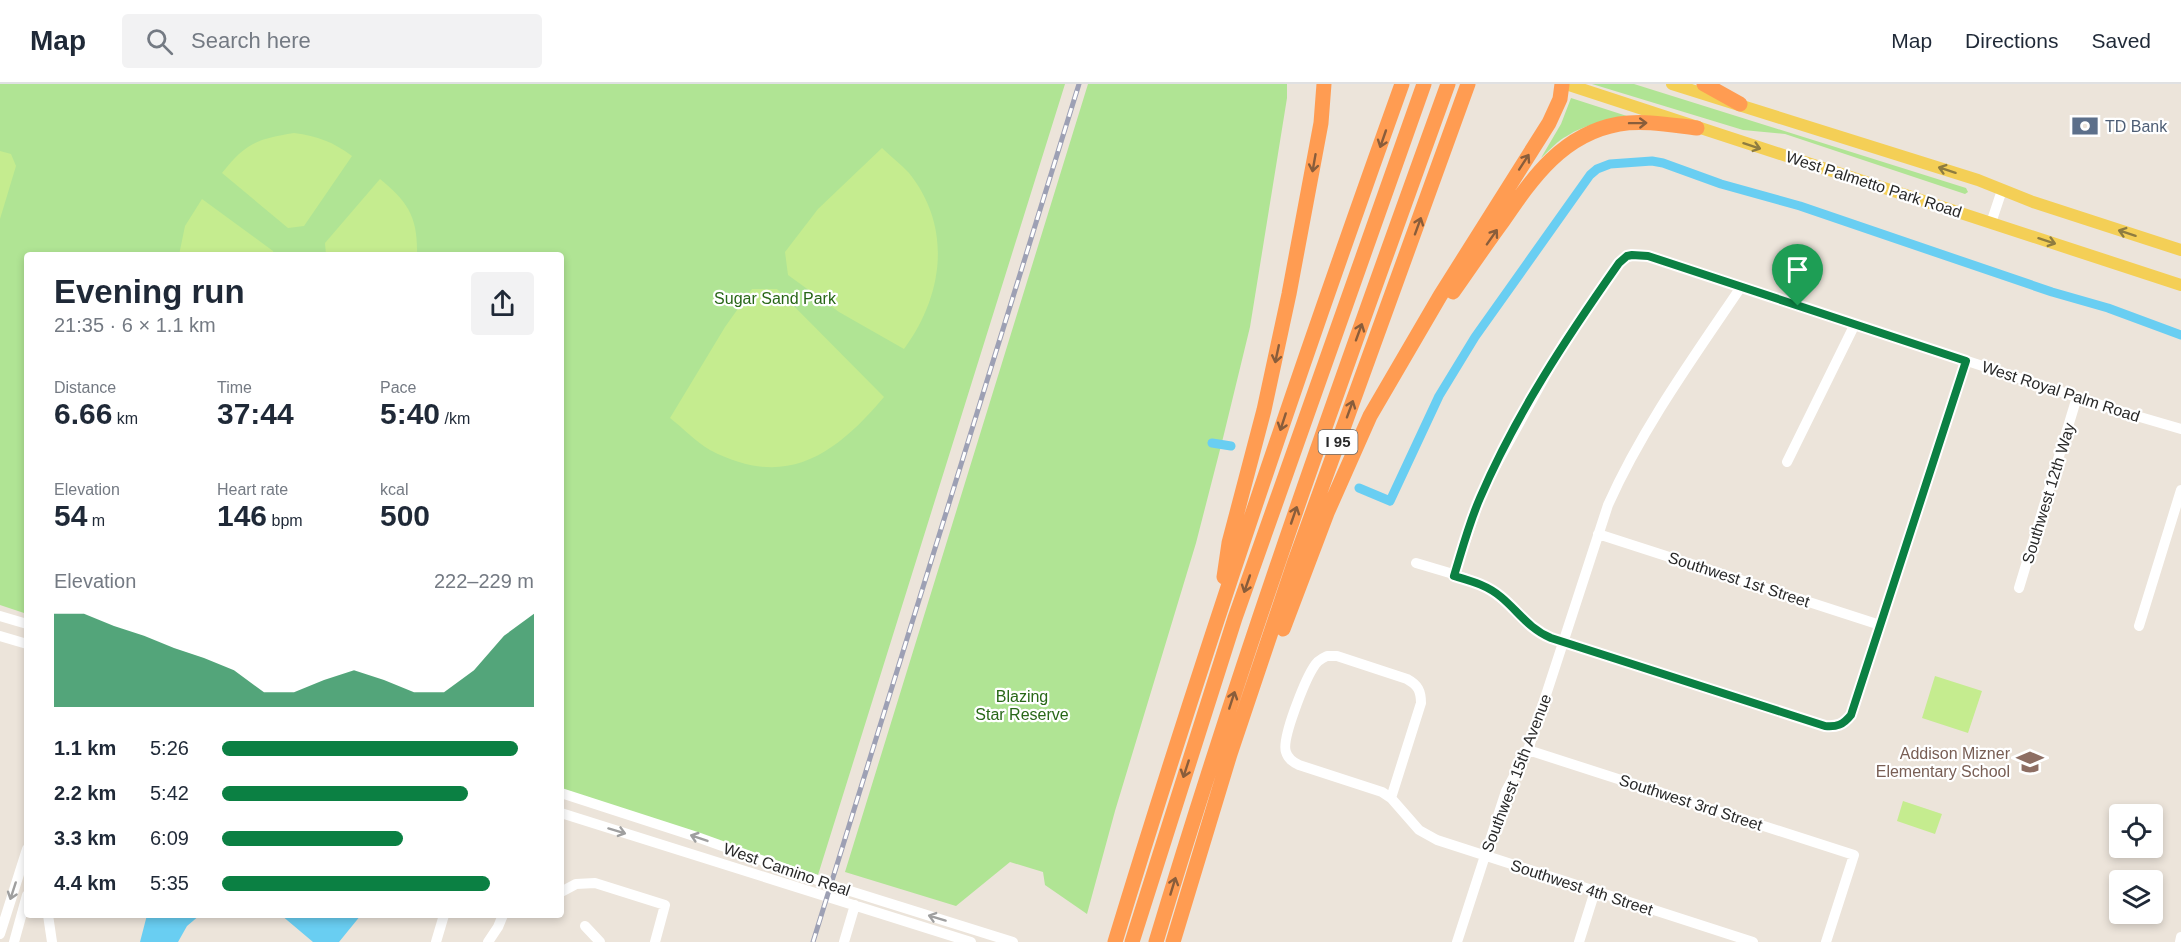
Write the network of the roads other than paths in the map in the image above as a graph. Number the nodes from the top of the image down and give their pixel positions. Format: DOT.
graph roads {
  1 [pos="1324,84"];
  2 [pos="1402,84"];
  3 [pos="1424,84"];
  4 [pos="1448,84"];
  5 [pos="1468,84"];
  6 [pos="1564,84"];
  7 [pos="1672,84"];
  8 [pos="1704,84"];
  9 [pos="1740,104"];
  10 [pos="1697,128"];
  11 [pos="2002,190"];
  12 [pos="1991,223"];
  13 [pos="2181,250"];
  14 [pos="2181,285"];
  15 [pos="1741,287"];
  16 [pos="1855,324"];
  17 [pos="1418,333"];
  18 [pos="1966,361"];
  19 [pos="2077,398"];
  20 [pos="2181,429"];
  21 [pos="1787,462"];
  22 [pos="2181,490"];
  23 [pos="1598,534"];
  24 [pos="1416,564"];
  25 [pos="1454,576"];
  26 [pos="2019,588"];
  27 [pos="1220,613"];
  28 [pos="0,616"];
  29 [pos="24,623"];
  30 [pos="1880,625"];
  31 [pos="2139,626"];
  32 [pos="0,636"];
  33 [pos="1563,642"];
  34 [pos="24,643"];
  35 [pos="1528,750"];
  36 [pos="564,794"];
  37 [pos="1391,798"];
  38 [pos="1217,802"];
  39 [pos="564,814"];
  40 [pos="1485,855"];
  41 [pos="24,858"];
  42 [pos="564,890"];
  43 [pos="1595,891"];
  44 [pos="855,905"];
  45 [pos="24,906"];
  46 [pos="48,918"];
  47 [pos="443,918"];
  48 [pos="501,918"];
  49 [pos="585,926"];
  50 [pos="967,927"];
  51 [pos="0,934"];
  52 [pos="2181,937"];
  53 [pos="965,941"];
  54 [pos="14,942"];
  55 [pos="52,942"];
  56 [pos="436,942"];
  57 [pos="488,942"];
  58 [pos="600,942"];
  59 [pos="655,942"];
  60 [pos="843,942"];
  61 [pos="1013,942"];
  62 [pos="1115,942"];
  63 [pos="1132,942"];
  64 [pos="1156,942"];
  65 [pos="1173,942"];
  66 [pos="1457,942"];
  67 [pos="1579,942"];
  68 [pos="1753,942"];
  69 [pos="1826,942"];
  70 [pos="2180,942"];
  1 -- 27 [label="highway, one-way"];
  2 -- 27 [label="highway, one-way"];
  3 -- 63 [label="highway, one-way"];
  64 -- 4 [label="highway, one-way"];
  38 -- 5 [label="highway, I 95, one-way"];
  6 -- 10 [label="main road, West Palmetto Park Road"];
  17 -- 6 [label="highway, one-way"];
  7 -- 9 [label="main road"];
  8 -- 9 [label="highway"];
  11 -- 9 [label="main road, one-way"];
  10 -- 12 [label="main road, West Palmetto Park Road, one-way"];
  17 -- 10 [label="highway, one-way"];
  11 -- 12 [label="street"];
  13 -- 11 [label="main road, one-way"];
  12 -- 14 [label="main road, West Palmetto Park Road, one-way"];
  15 -- 16 [label="street, West Royal Palm Road"];
  15 -- 23 [label="street, Southwest 15th Avenue"];
  15 -- 25 [label="street, West Royal Palm Road"];
  16 -- 18 [label="street, West Royal Palm Road"];
  16 -- 21 [label="street"];
  17 -- 38 [label="highway"];
  18 -- 19 [label="street, West Royal Palm Road"];
  18 -- 30 [label="street"];
  19 -- 20 [label="street, West Royal Palm Road"];
  19 -- 26 [label="street, Southwest 12th Way"];
  22 -- 31 [label="street"];
  23 -- 30 [label="street, Southwest 1st Street"];
  23 -- 33 [label="street, Southwest 15th Avenue"];
  24 -- 25 [label="street"];
  25 -- 33 [label="street"];
  27 -- 62 [label="highway"];
  28 -- 29 [label="street"];
  30 -- 33 [label="street"];
  32 -- 34 [label="street"];
  33 -- 35 [label="street, Southwest 15th Avenue"];
  35 -- 40 [label="street, Southwest 15th Avenue"];
  35 -- 69 [label="street, Southwest 3rd Street"];
  50 -- 36 [label="street, West Camino Real, one-way"];
  37 -- 37 [label="street"];
  37 -- 40 [label="street, Southwest 4th Street"];
  38 -- 65 [label="highway, I 95"];
  39 -- 44 [label="street, West Camino Real, one-way"];
  40 -- 43 [label="street, Southwest 4th Street"];
  40 -- 66 [label="street, Southwest 15th Avenue"];
  41 -- 51 [label="street, one-way"];
  42 -- 59 [label="street"];
  43 -- 67 [label="street"];
  43 -- 68 [label="street, Southwest 4th Street"];
  44 -- 53 [label="street, West Camino Real"];
  44 -- 60 [label="street"];
  45 -- 54 [label="street"];
  46 -- 55 [label="street"];
  47 -- 56 [label="street"];
  48 -- 57 [label="street"];
  49 -- 58 [label="street"];
  50 -- 53 [label="street"];
  50 -- 61 [label="street, West Camino Real"];
  52 -- 70 [label="street"];
}
